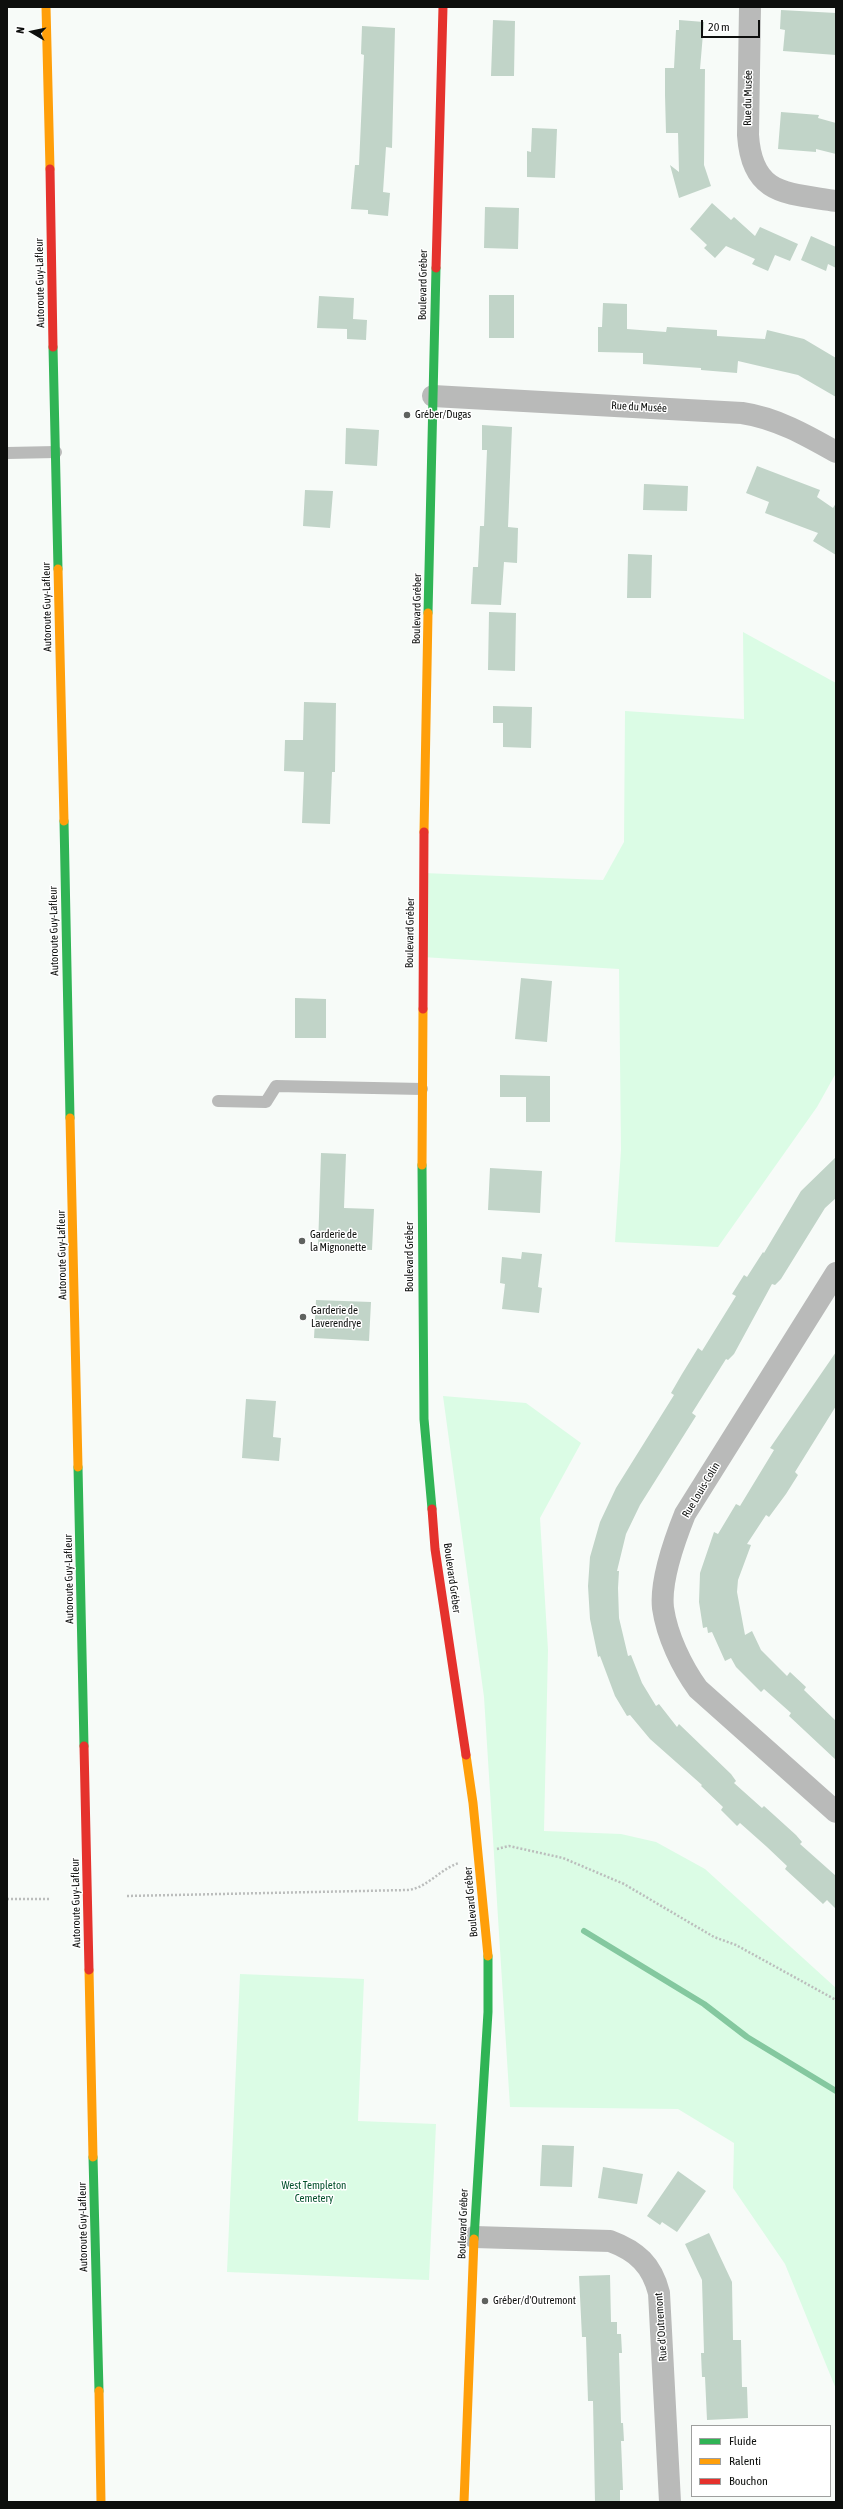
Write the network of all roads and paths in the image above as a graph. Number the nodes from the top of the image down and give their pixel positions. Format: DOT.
graph roads {
  1 [pos="46,7"];
  2 [pos="443,7"];
  3 [pos="750,7"];
  4 [pos="836,201"];
  5 [pos="433,396"];
  6 [pos="56,452"];
  7 [pos="836,452"];
  8 [pos="7,453"];
  9 [pos="422,1089"];
  10 [pos="218,1101"];
  11 [pos="836,1273"];
  12 [pos="836,1812"];
  13 [pos="492,1852"];
  14 [pos="463,1862"];
  15 [pos="127,1896"];
  16 [pos="7,1899"];
  17 [pos="50,1899"];
  18 [pos="836,2000"];
  19 [pos="474,2236"];
  20 [pos="101,2502"];
  21 [pos="464,2502"];
  22 [pos="670,2502"];
  1 -- 6 [label="main road, Autoroute Guy-Lafleur"];
  2 -- 5 [label="main road, Boulevard Gréber"];
  3 -- 4 [label="street, Rue du Musée"];
  5 -- 7 [label="street, Rue du Musée"];
  5 -- 9 [label="main road, Boulevard Gréber"];
  6 -- 8 [label="lane"];
  6 -- 20 [label="main road, Autoroute Guy-Lafleur"];
  9 -- 10 [label="lane"];
  9 -- 19 [label="main road, Boulevard Gréber"];
  11 -- 12 [label="street, Rue Louis-Colin"];
  13 -- 18 [label="path"];
  14 -- 15 [label="path"];
  16 -- 17 [label="path"];
  19 -- 21 [label="main road, Boulevard Gréber"];
  19 -- 22 [label="street, Rue d'Outremont"];
}
